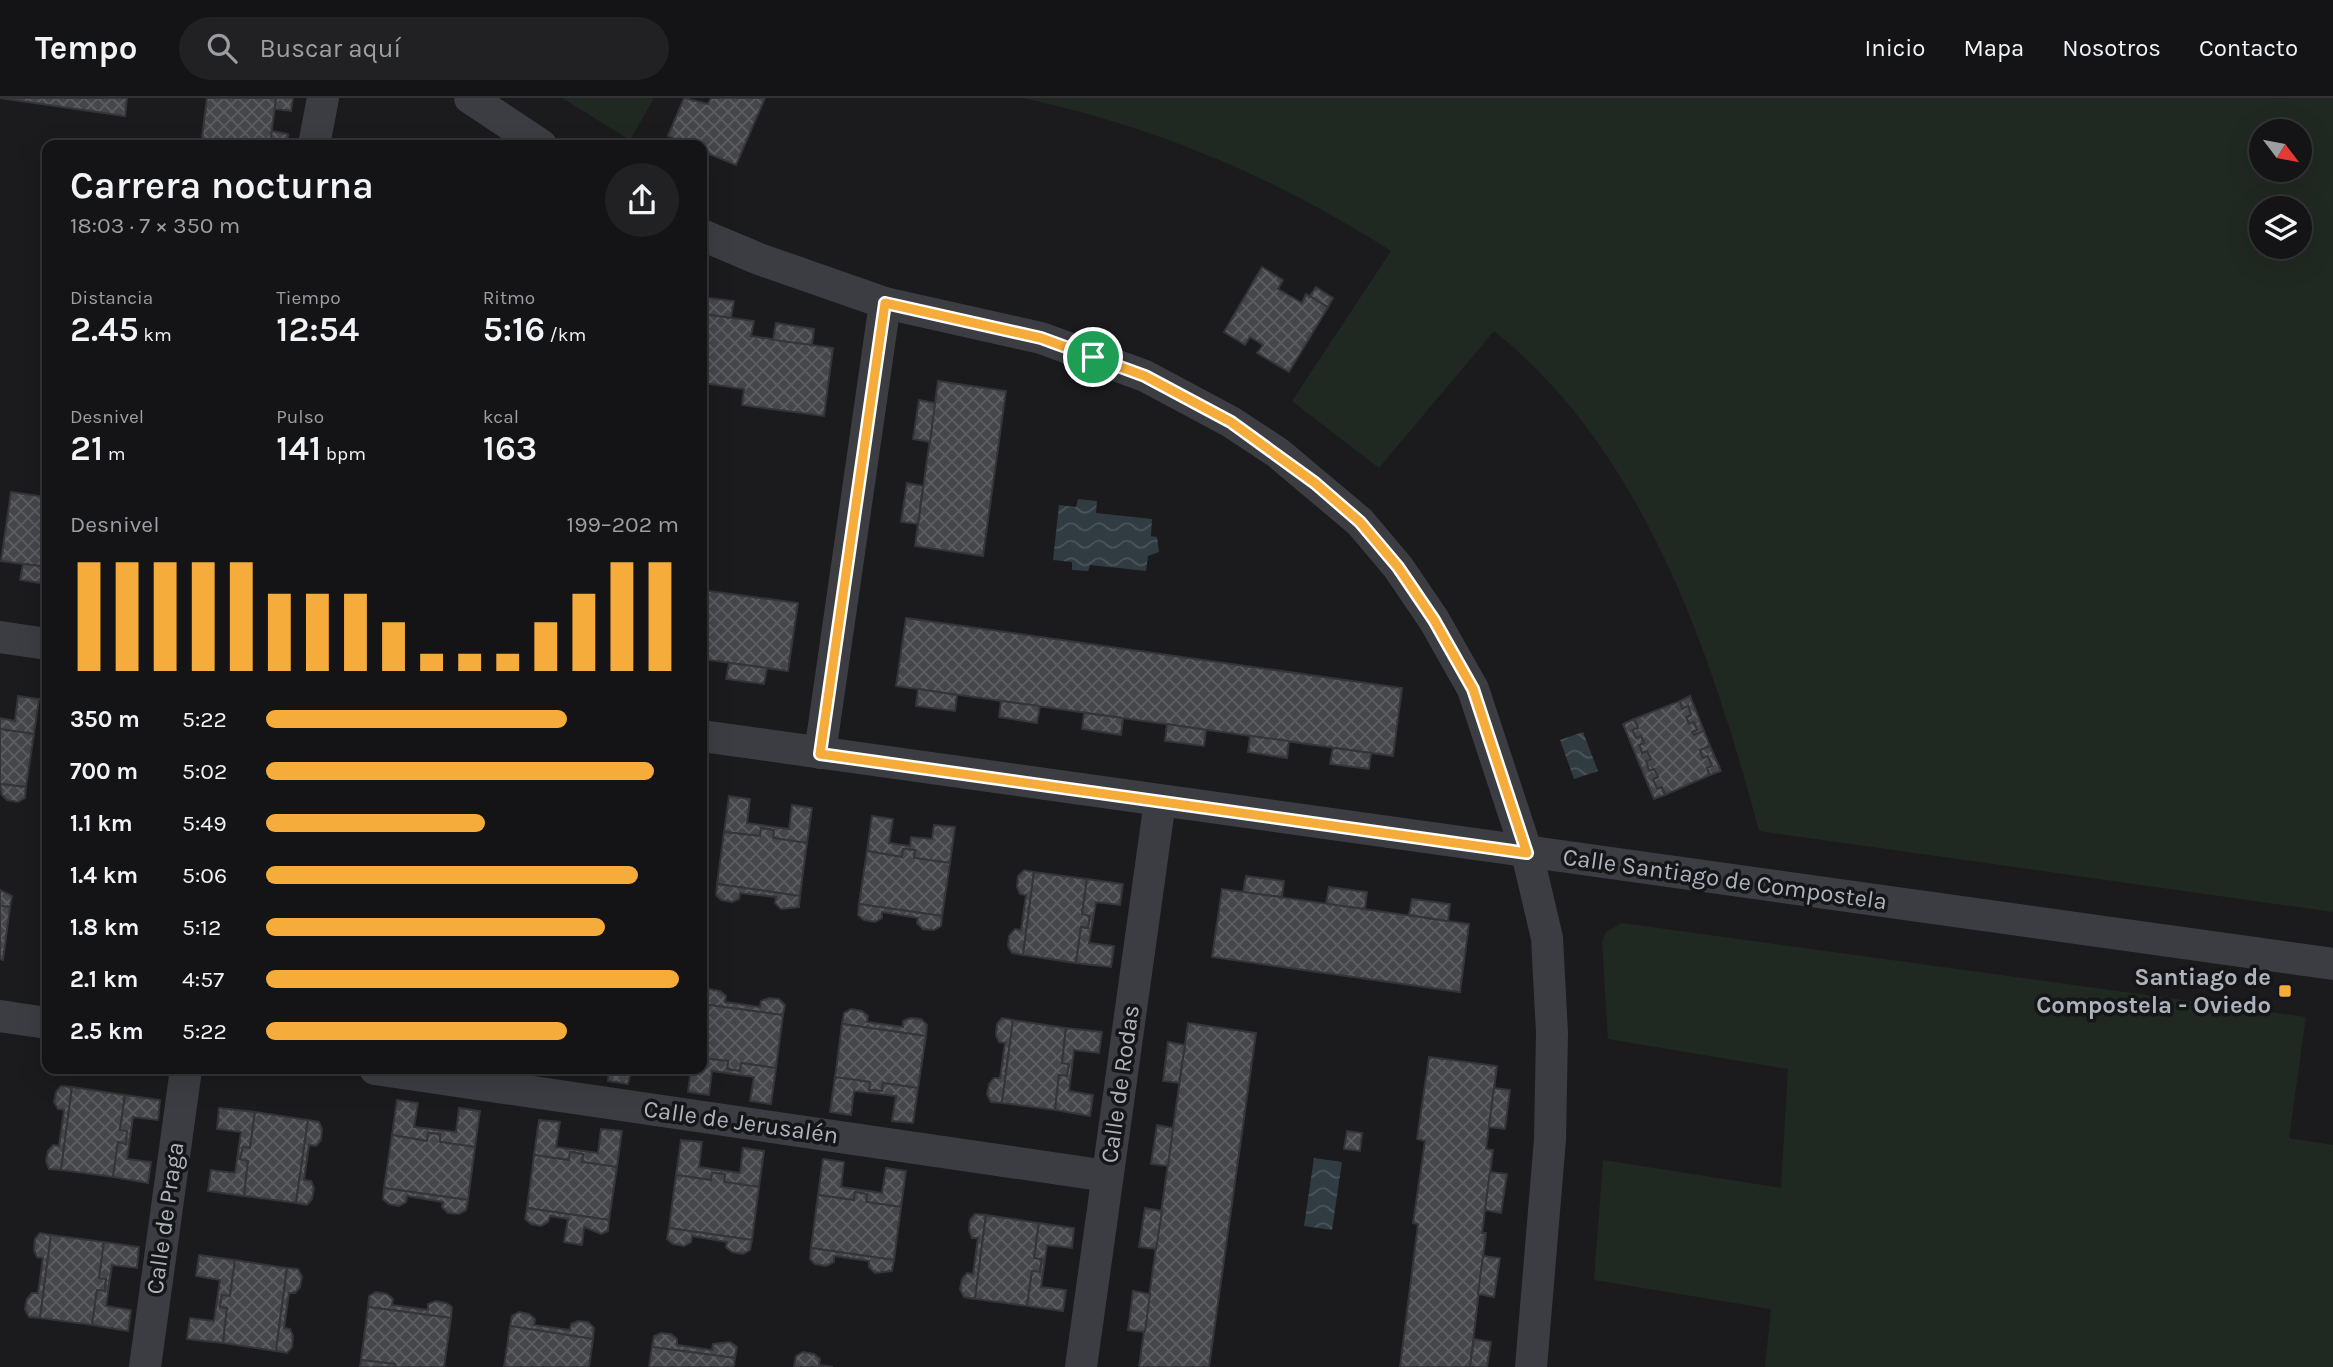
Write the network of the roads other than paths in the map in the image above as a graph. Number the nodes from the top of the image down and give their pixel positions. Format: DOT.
graph roads {
  1 [pos="323,98"];
  2 [pos="470,98"];
  3 [pos="315,140"];
  4 [pos="533,140"];
  5 [pos="707,237"];
  6 [pos="885,303"];
  7 [pos="0,637"];
  8 [pos="42,643"];
  9 [pos="707,737"];
  10 [pos="820,754"];
  11 [pos="1160,801"];
  12 [pos="1527,853"];
  13 [pos="2333,964"];
  14 [pos="0,1016"];
  15 [pos="42,1022"];
  16 [pos="185,1074"];
  17 [pos="409,1074"];
  18 [pos="1107,1176"];
  19 [pos="145,1367"];
  20 [pos="1081,1367"];
  21 [pos="1531,1367"];
  1 -- 3 [label="street"];
  2 -- 4 [label="street"];
  5 -- 6 [label="street"];
  6 -- 10 [label="street"];
  6 -- 12 [label="street"];
  7 -- 8 [label="street"];
  9 -- 10 [label="street, Calle Santiago de Compostela"];
  10 -- 11 [label="street, Calle Santiago de Compostela"];
  11 -- 12 [label="street, Calle Santiago de Compostela"];
  11 -- 18 [label="street, Calle de Rodas"];
  12 -- 13 [label="street, Calle Santiago de Compostela"];
  12 -- 21 [label="street"];
  14 -- 15 [label="street"];
  16 -- 19 [label="street, Calle de Praga"];
  17 -- 18 [label="street, Calle de Jerusalén"];
  18 -- 20 [label="street, Calle de Rodas"];
}
